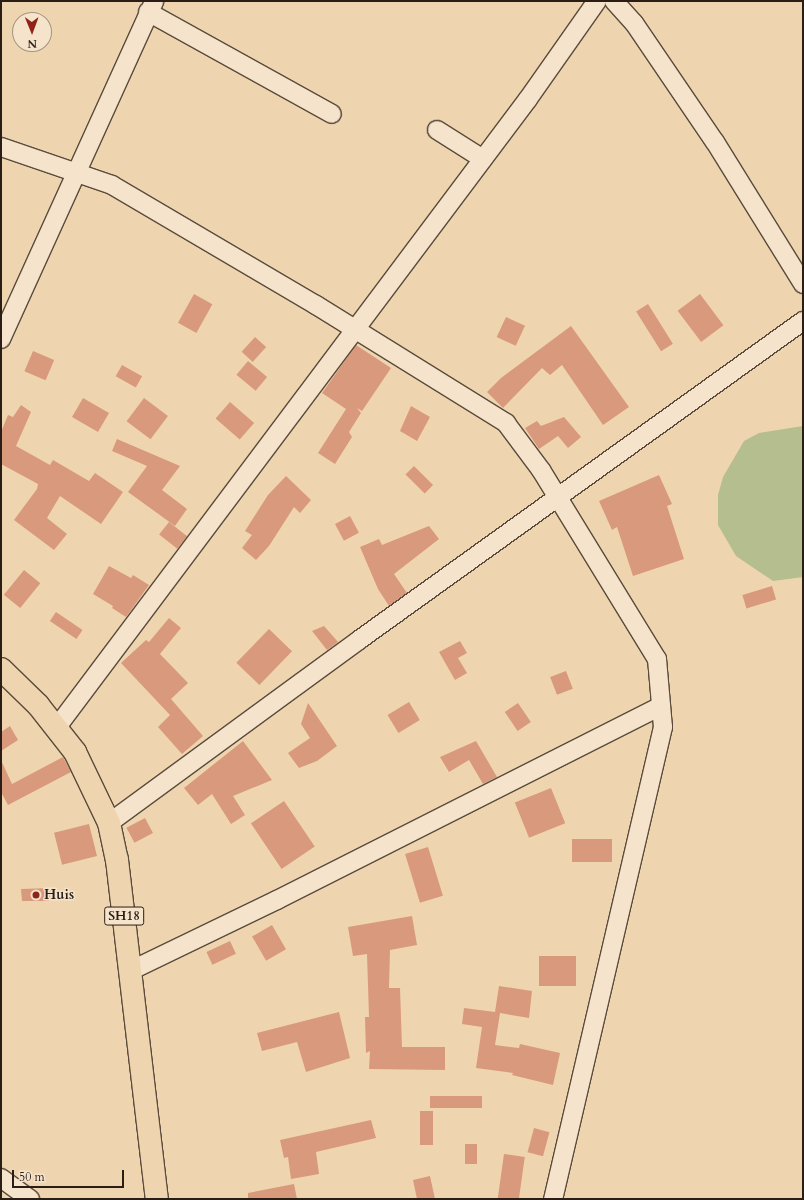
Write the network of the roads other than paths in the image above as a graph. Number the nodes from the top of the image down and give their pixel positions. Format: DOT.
graph roads {
  1 [pos="597,1"];
  2 [pos="614,1"];
  3 [pos="151,7"];
  4 [pos="332,114"];
  5 [pos="437,130"];
  6 [pos="1,147"];
  7 [pos="483,158"];
  8 [pos="77,173"];
  9 [pos="803,284"];
  10 [pos="803,321"];
  11 [pos="355,329"];
  12 [pos="1,339"];
  13 [pos="558,498"];
  14 [pos="1,669"];
  15 [pos="661,706"];
  16 [pos="57,727"];
  17 [pos="110,823"];
  18 [pos="130,971"];
  19 [pos="1,1178"];
  20 [pos="30,1199"];
  21 [pos="157,1199"];
  22 [pos="553,1199"];
  1 -- 7 [label="street"];
  2 -- 9 [label="street"];
  3 -- 4 [label="street"];
  3 -- 8 [label="street"];
  5 -- 7 [label="street"];
  6 -- 8 [label="street"];
  7 -- 11 [label="street"];
  8 -- 11 [label="street"];
  8 -- 12 [label="street"];
  10 -- 13 [label="street"];
  11 -- 13 [label="street"];
  11 -- 16 [label="street"];
  13 -- 15 [label="street"];
  13 -- 17 [label="street"];
  14 -- 16 [label="main road, SH18"];
  15 -- 18 [label="street"];
  15 -- 22 [label="street"];
  16 -- 17 [label="main road, SH18"];
  17 -- 18 [label="main road, SH18"];
  18 -- 21 [label="main road, SH18"];
  19 -- 20 [label="street"];
}
